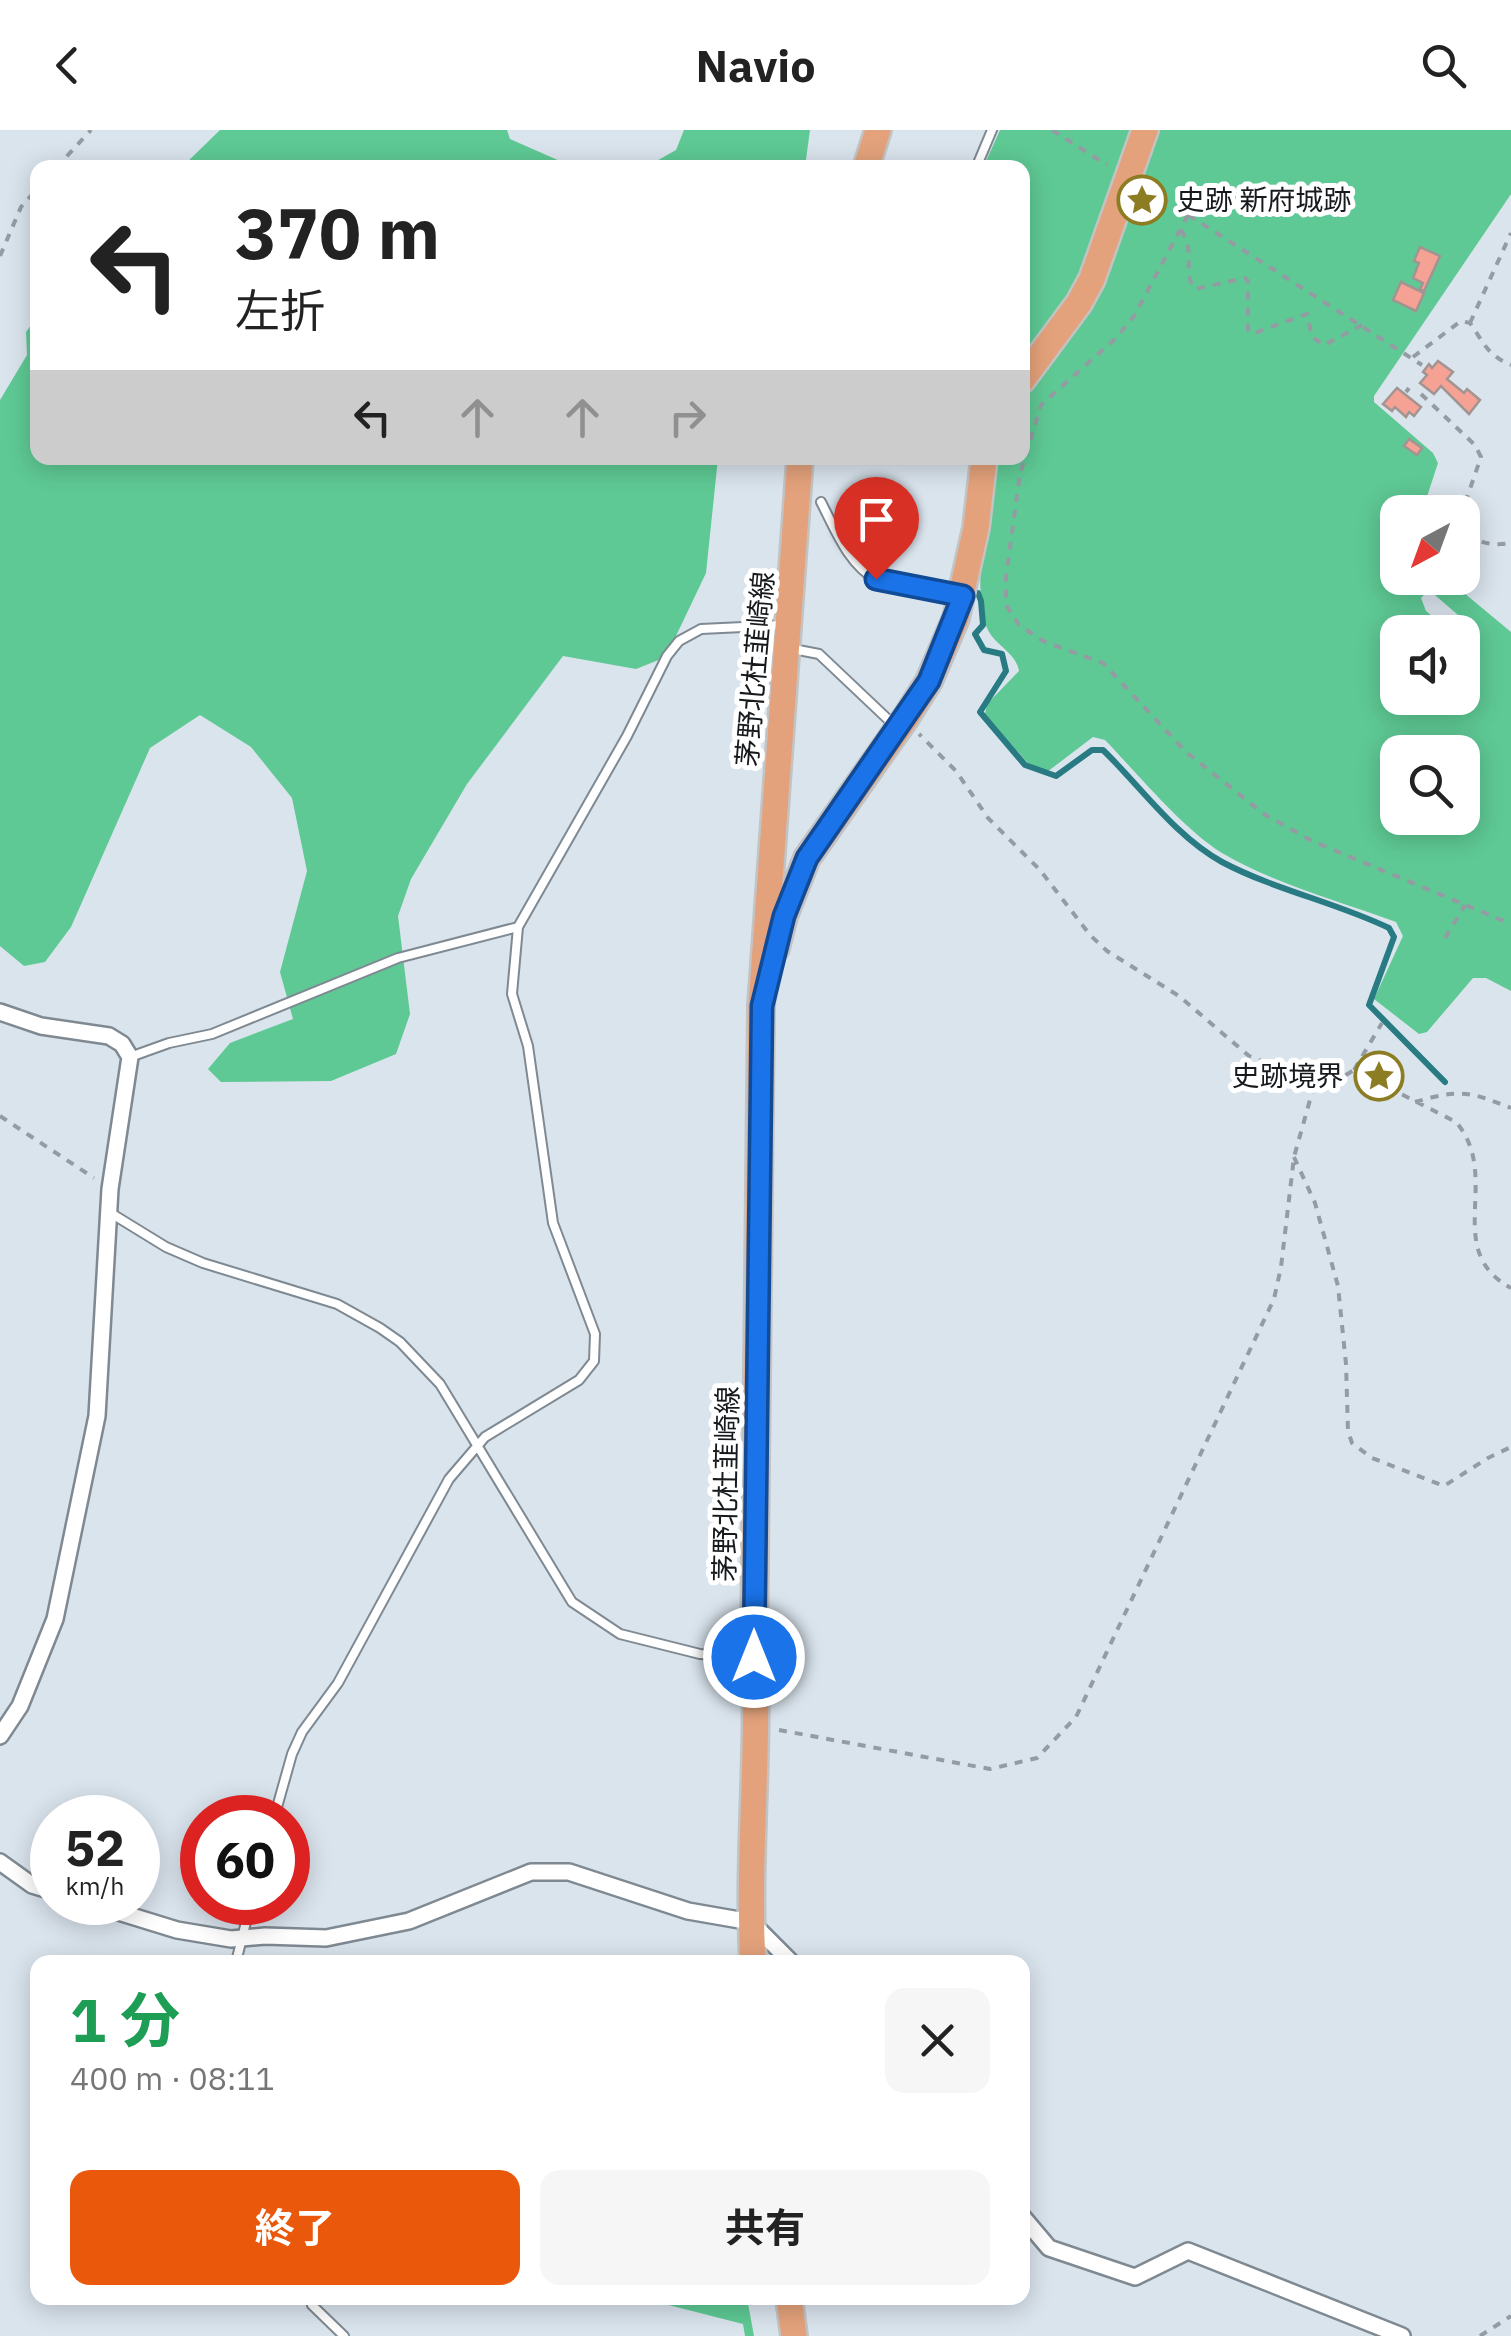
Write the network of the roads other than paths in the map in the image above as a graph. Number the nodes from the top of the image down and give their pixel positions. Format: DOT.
graph roads {
  1 [pos="878,130"];
  2 [pos="992,130"];
  3 [pos="1145,130"];
  4 [pos="869,160"];
  5 [pos="979,160"];
  6 [pos="1030,369"];
  7 [pos="800,465"];
  8 [pos="983,465"];
  9 [pos="821,502"];
  10 [pos="963,596"];
  11 [pos="789,637"];
  12 [pos="902,724"];
  13 [pos="518,927"];
  14 [pos="762,1006"];
  15 [pos="0,1012"];
  16 [pos="130,1057"];
  17 [pos="109,1212"];
  18 [pos="477,1444"];
  19 [pos="754,1657"];
  20 [pos="0,1736"];
  21 [pos="280,1795"];
  22 [pos="0,1862"];
  23 [pos="30,1884"];
  24 [pos="751,1922"];
  25 [pos="160,1925"];
  26 [pos="246,1925"];
  27 [pos="242,1938"];
  28 [pos="238,1955"];
  29 [pos="753,1955"];
  30 [pos="784,1955"];
  31 [pos="1030,2225"];
  32 [pos="312,2305"];
  33 [pos="790,2305"];
  34 [pos="344,2336"];
  35 [pos="794,2336"];
  36 [pos="1402,2336"];
  1 -- 4 [label="main road"];
  2 -- 5 [label="lane"];
  3 -- 6 [label="main road"];
  7 -- 11 [label="main road, 茅野北杜韮崎線"];
  8 -- 10 [label="main road, 茅野北杜韮崎線"];
  9 -- 10 [label="lane"];
  10 -- 12 [label="main road, 茅野北杜韮崎線"];
  11 -- 12 [label="lane"];
  11 -- 13 [label="lane"];
  11 -- 14 [label="main road, 茅野北杜韮崎線"];
  12 -- 14 [label="main road, 茅野北杜韮崎線"];
  13 -- 16 [label="lane"];
  13 -- 18 [label="lane"];
  14 -- 19 [label="main road, 茅野北杜韮崎線"];
  15 -- 16 [label="street"];
  16 -- 17 [label="street"];
  17 -- 18 [label="lane"];
  17 -- 20 [label="street"];
  18 -- 19 [label="lane"];
  18 -- 21 [label="lane"];
  19 -- 24 [label="main road, 茅野北杜韮崎線"];
  22 -- 23 [label="street"];
  24 -- 27 [label="street"];
  24 -- 29 [label="main road, 茅野北杜韮崎線"];
  24 -- 30 [label="street"];
  25 -- 27 [label="street"];
  26 -- 27 [label="lane"];
  27 -- 28 [label="lane"];
  31 -- 36 [label="street"];
  32 -- 34 [label="lane"];
  33 -- 35 [label="main road"];
}
